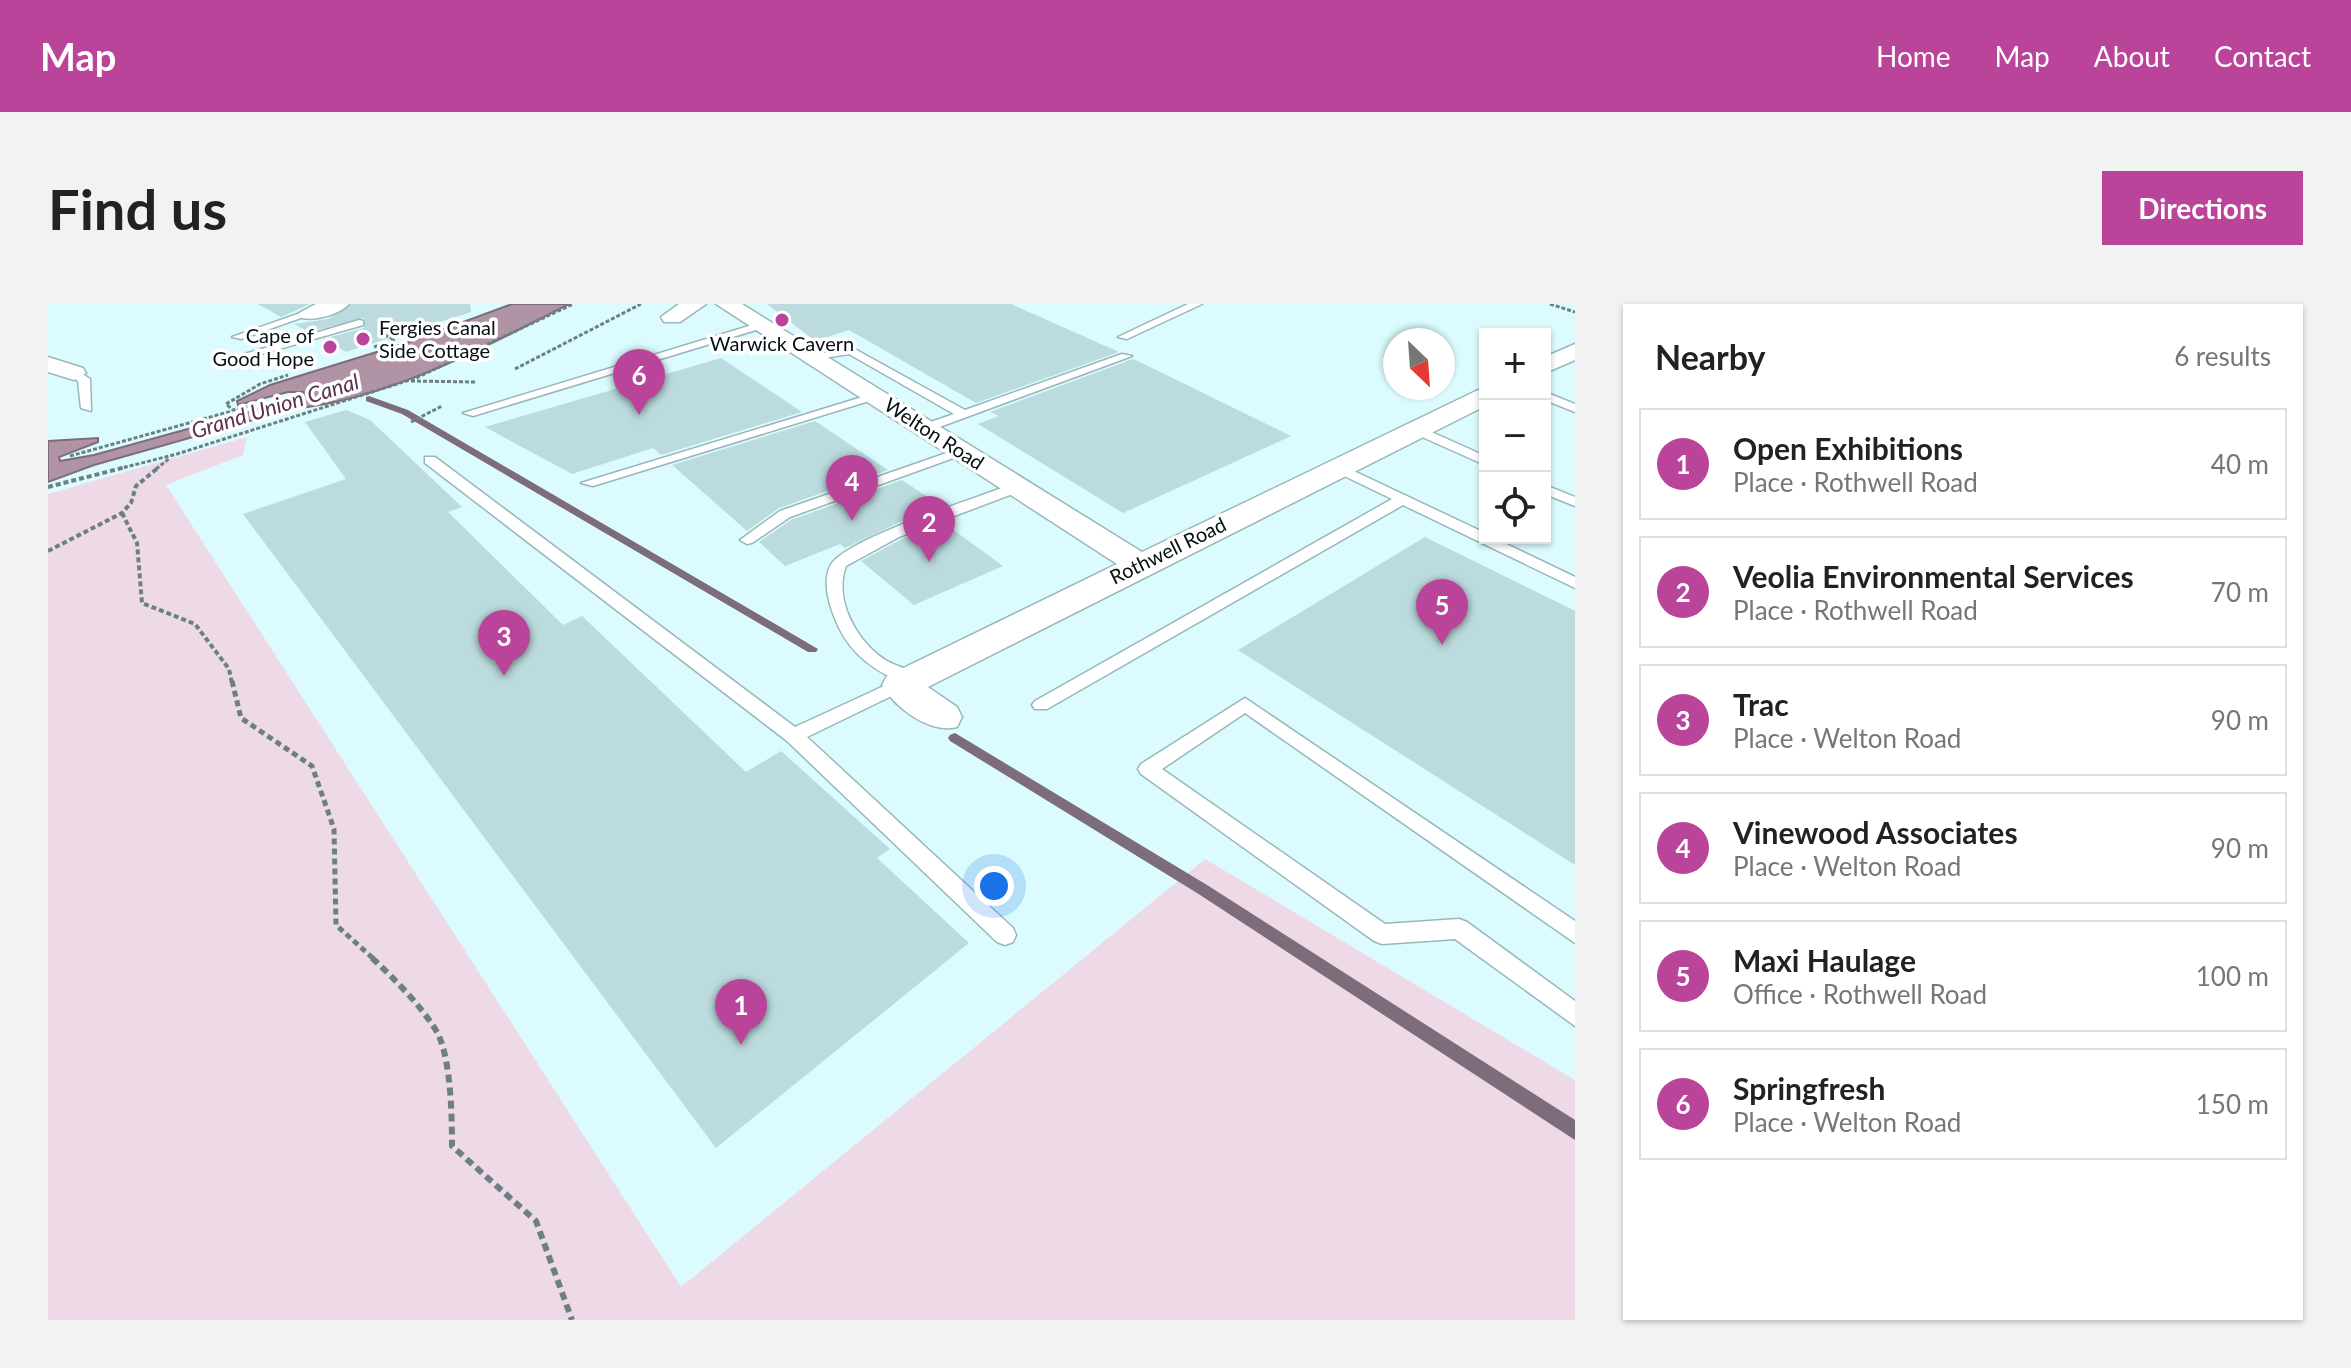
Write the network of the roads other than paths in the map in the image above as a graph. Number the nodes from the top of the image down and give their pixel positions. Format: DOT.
graph roads {
  1 [pos="695,304"];
  2 [pos="727,304"];
  3 [pos="1197,304"];
  4 [pos="325,309"];
  5 [pos="672,317"];
  6 [pos="762,325"];
  7 [pos="237,337"];
  8 [pos="1123,337"];
  9 [pos="1575,351"];
  10 [pos="1126,356"];
  11 [pos="812,357"];
  12 [pos="237,358"];
  13 [pos="1551,363"];
  14 [pos="48,364"];
  15 [pos="74,373"];
  16 [pos="876,397"];
  17 [pos="1551,398"];
  18 [pos="1479,399"];
  19 [pos="87,408"];
  20 [pos="1575,408"];
  21 [pos="469,413"];
  22 [pos="964,414"];
  23 [pos="926,428"];
  24 [pos="1416,429"];
  25 [pos="963,452"];
  26 [pos="1479,458"];
  27 [pos="430,460"];
  28 [pos="1339,468"];
  29 [pos="588,483"];
  30 [pos="1018,487"];
  31 [pos="1551,492"];
  32 [pos="1401,500"];
  33 [pos="1575,502"];
  34 [pos="747,540"];
  35 [pos="1140,565"];
  36 [pos="1575,583"];
  37 [pos="906,682"];
  38 [pos="1041,705"];
  39 [pos="943,717"];
  40 [pos="794,736"];
  41 [pos="1575,933"];
  42 [pos="1005,935"];
  43 [pos="1575,1015"];
  1 -- 5 [label="street"];
  2 -- 6 [label="street, Welton Road"];
  3 -- 8 [label="lane"];
  4 -- 7 [label="lane"];
  4 -- 12 [label="lane"];
  6 -- 11 [label="street, Welton Road"];
  6 -- 21 [label="lane"];
  9 -- 13 [label="street"];
  10 -- 22 [label="lane"];
  11 -- 16 [label="street, Welton Road"];
  11 -- 22 [label="lane"];
  14 -- 15 [label="street"];
  15 -- 19 [label="lane"];
  16 -- 23 [label="street, Welton Road"];
  16 -- 29 [label="lane"];
  17 -- 20 [label="lane"];
  18 -- 24 [label="street, Rothwell Road"];
  22 -- 23 [label="lane"];
  23 -- 25 [label="street, Welton Road"];
  24 -- 26 [label="lane"];
  24 -- 28 [label="street, Rothwell Road"];
  25 -- 30 [label="street, Welton Road"];
  25 -- 34 [label="lane"];
  27 -- 40 [label="lane"];
  28 -- 32 [label="lane"];
  28 -- 35 [label="street, Rothwell Road"];
  30 -- 35 [label="street, Welton Road"];
  30 -- 37 [label="lane"];
  31 -- 33 [label="lane"];
  32 -- 36 [label="lane"];
  32 -- 38 [label="lane"];
  35 -- 37 [label="street, Rothwell Road"];
  37 -- 39 [label="street"];
  37 -- 40 [label="lane"];
  40 -- 42 [label="lane"];
  41 -- 43 [label="lane"];
}
